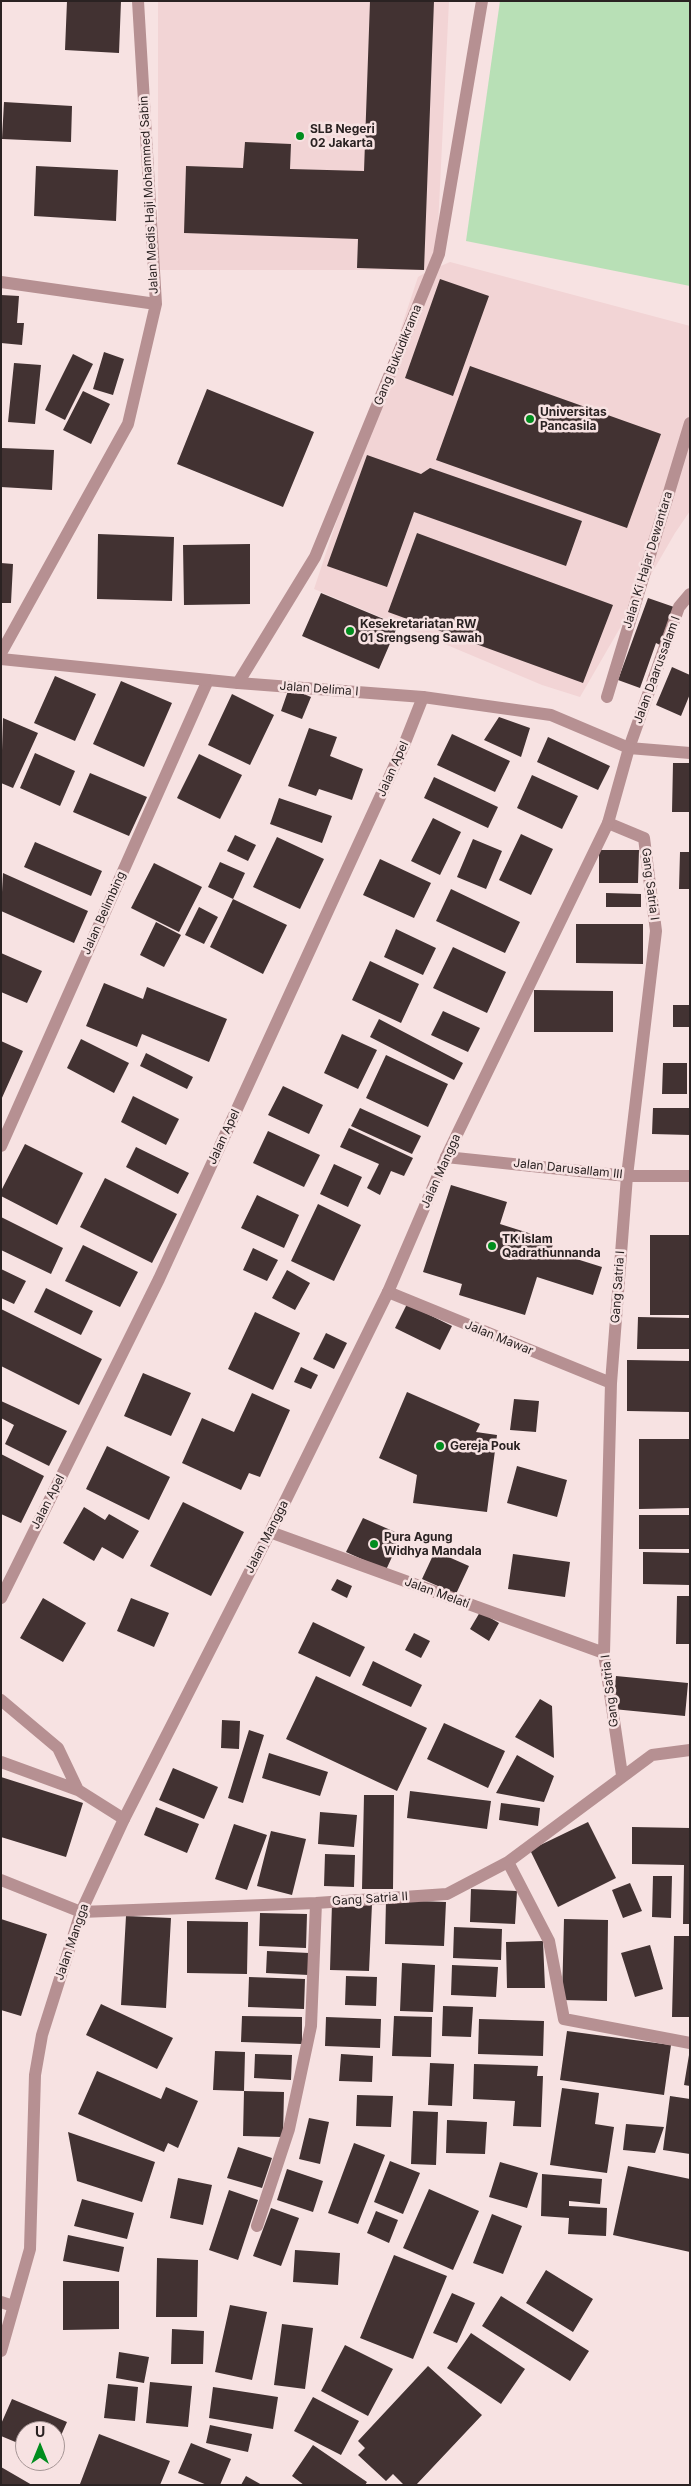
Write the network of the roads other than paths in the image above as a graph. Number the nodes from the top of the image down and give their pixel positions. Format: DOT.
graph roads {
  1 [pos="138,1"];
  2 [pos="482,1"];
  3 [pos="1,282"];
  4 [pos="156,304"];
  5 [pos="690,423"];
  6 [pos="690,594"];
  7 [pos="1,653"];
  8 [pos="1,659"];
  9 [pos="208,680"];
  10 [pos="238,683"];
  11 [pos="423,697"];
  12 [pos="607,697"];
  13 [pos="629,748"];
  14 [pos="690,753"];
  15 [pos="608,823"];
  16 [pos="1,1146"];
  17 [pos="446,1157"];
  18 [pos="626,1176"];
  19 [pos="690,1176"];
  20 [pos="388,1292"];
  21 [pos="611,1383"];
  22 [pos="270,1532"];
  23 [pos="7,1569"];
  24 [pos="1,1598"];
  25 [pos="604,1654"];
  26 [pos="1,1700"];
  27 [pos="690,1750"];
  28 [pos="1,1762"];
  29 [pos="622,1776"];
  30 [pos="78,1790"];
  31 [pos="124,1819"];
  32 [pos="508,1862"];
  33 [pos="1,1880"];
  34 [pos="316,1902"];
  35 [pos="80,1912"];
  36 [pos="690,2043"];
  37 [pos="257,2226"];
  38 [pos="7,2304"];
  39 [pos="1,2351"];
  1 -- 4 [label="street, Jalan Medis Haji Mohammed Sabin"];
  2 -- 10 [label="street, Gang Bukudikrama"];
  3 -- 4 [label="street"];
  4 -- 7 [label="street, Jalan Medis Haji Mohammed Sabin"];
  5 -- 12 [label="street, Jalan Ki Hajar Dewantara"];
  6 -- 13 [label="street, Jalan Daarussalam I"];
  8 -- 9 [label="street, Jalan Delima I"];
  9 -- 10 [label="street, Jalan Delima I"];
  9 -- 16 [label="street, Jalan Belimbing"];
  10 -- 11 [label="street, Jalan Delima I"];
  11 -- 13 [label="street, Jalan Delima I"];
  11 -- 23 [label="street, Jalan Apel"];
  13 -- 14 [label="street, Jalan Delima I"];
  13 -- 15 [label="street, Jalan Mangga"];
  15 -- 17 [label="street, Jalan Mangga"];
  15 -- 18 [label="street, Gang Satria I"];
  17 -- 18 [label="street, Jalan Darusallam III"];
  17 -- 20 [label="street, Jalan Mangga"];
  18 -- 19 [label="street, Jalan Darusallam III"];
  18 -- 21 [label="street, Gang Satria I"];
  20 -- 21 [label="street, Jalan Mawar"];
  20 -- 22 [label="street, Jalan Mangga"];
  21 -- 25 [label="street, Gang Satria I"];
  22 -- 25 [label="street, Jalan Melati"];
  22 -- 31 [label="street, Jalan Mangga"];
  23 -- 24 [label="street, Jalan Apel"];
  25 -- 29 [label="street, Gang Satria I"];
  26 -- 30 [label="street"];
  27 -- 29 [label="street, Gang Satria II"];
  28 -- 30 [label="street"];
  29 -- 32 [label="street, Gang Satria II"];
  30 -- 31 [label="street"];
  31 -- 35 [label="street, Jalan Mangga"];
  32 -- 34 [label="street, Gang Satria II"];
  32 -- 36 [label="street"];
  33 -- 35 [label="street"];
  34 -- 35 [label="street, Gang Satria II"];
  34 -- 37 [label="street"];
  35 -- 38 [label="street, Jalan Mangga"];
  38 -- 39 [label="street, Jalan Mangga"];
}
